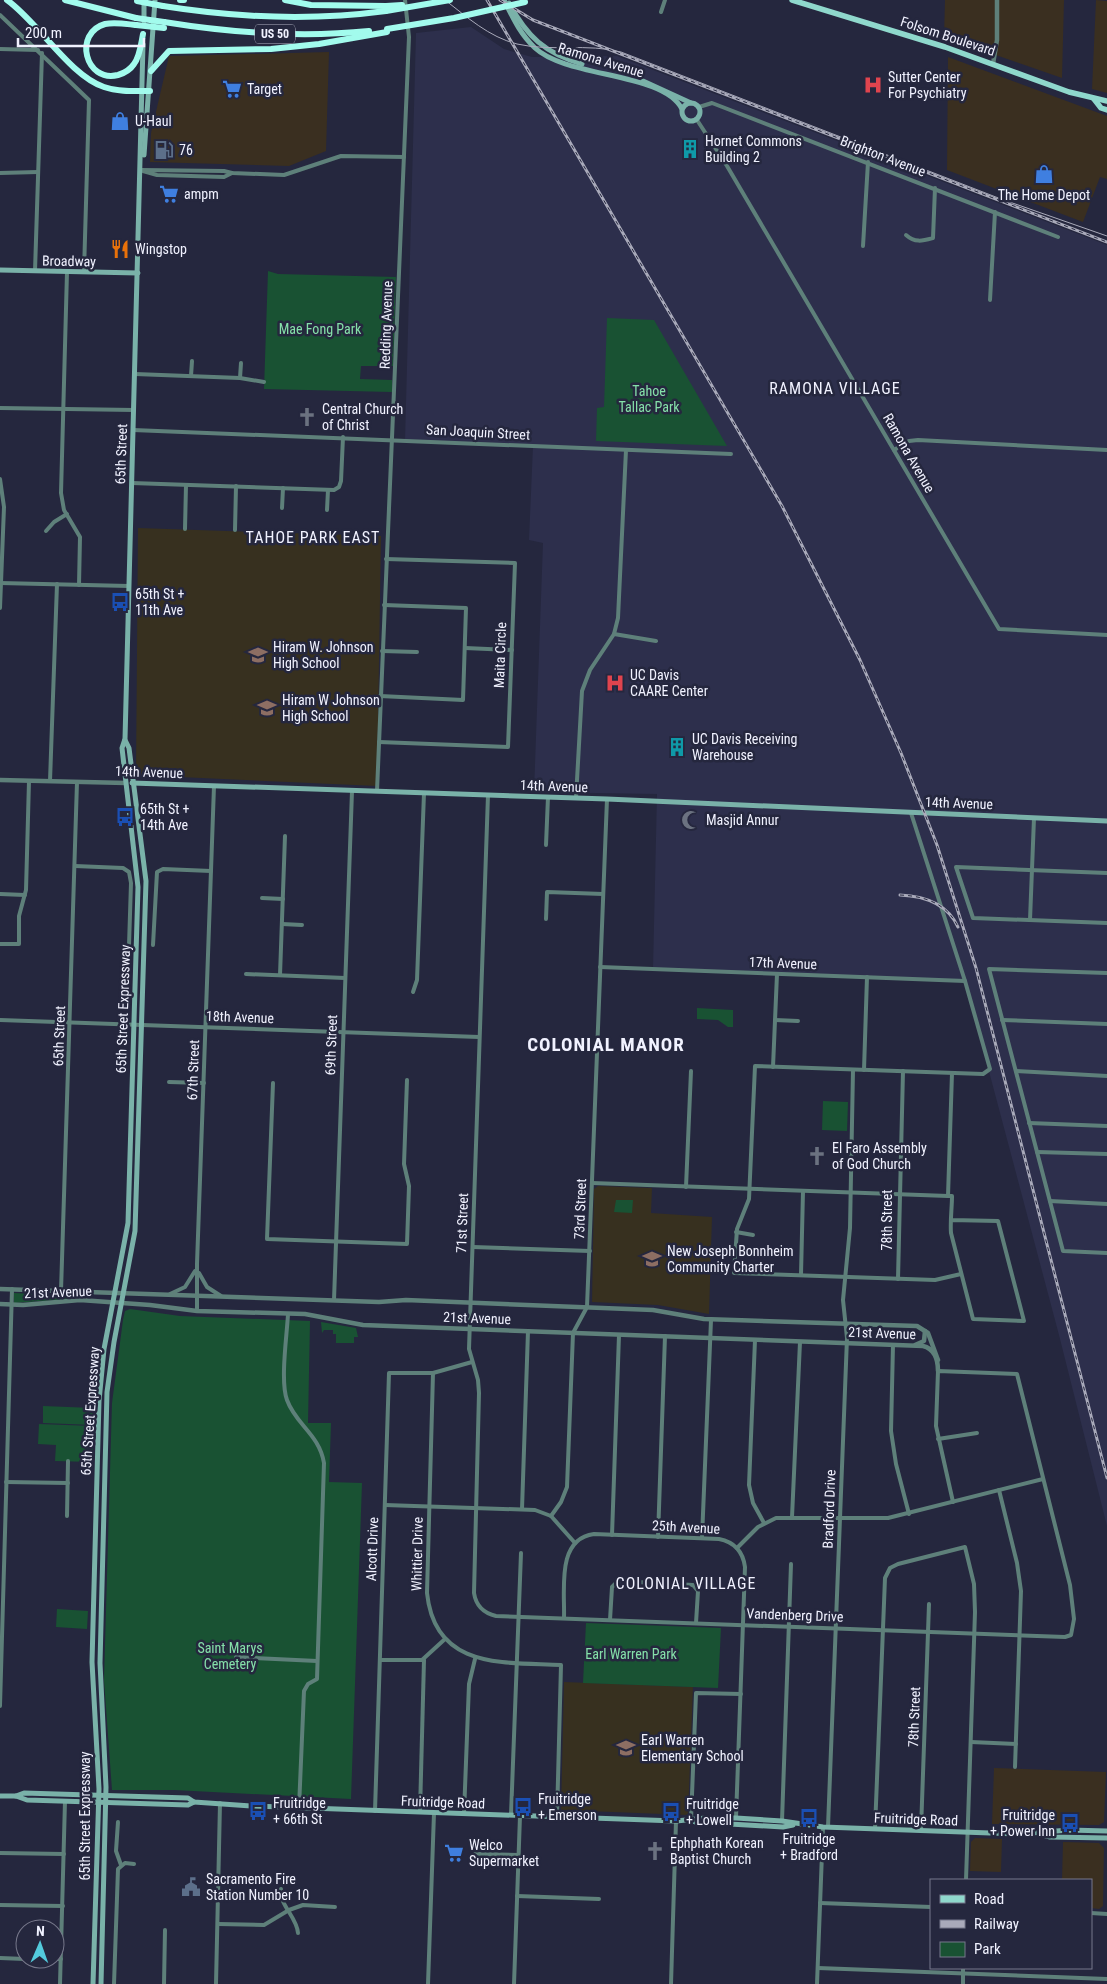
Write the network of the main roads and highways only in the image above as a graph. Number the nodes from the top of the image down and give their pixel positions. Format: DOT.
graph roads {
  1 [pos="7,0"];
  2 [pos="65,0"];
  3 [pos="144,0"];
  4 [pos="155,0"];
  5 [pos="180,0"];
  6 [pos="184,0"];
  7 [pos="285,0"];
  8 [pos="450,0"];
  9 [pos="504,0"];
  10 [pos="508,0"];
  11 [pos="792,0"];
  12 [pos="134,1"];
  13 [pos="528,1"];
  14 [pos="386,9"];
  15 [pos="164,25"];
  16 [pos="387,30"];
  17 [pos="143,34"];
  18 [pos="151,71"];
  19 [pos="142,91"];
  20 [pos="150,91"];
  21 [pos="1094,99"];
  22 [pos="1107,101"];
  23 [pos="691,103"];
  24 [pos="682,109"];
  25 [pos="1107,110"];
  26 [pos="141,170"];
  27 [pos="0,270"];
  28 [pos="138,273"];
  29 [pos="125,739"];
  30 [pos="126,783"];
  31 [pos="134,783"];
  32 [pos="1107,821"];
  33 [pos="99,1794"];
  34 [pos="106,1794"];
  35 [pos="0,1796"];
  36 [pos="16,1796"];
  37 [pos="98,1802"];
  38 [pos="106,1802"];
  39 [pos="194,1802"];
  40 [pos="691,1821"];
  41 [pos="796,1824"];
  42 [pos="1107,1831"];
  43 [pos="1036,1834"];
  44 [pos="1107,1838"];
  45 [pos="93,1984"];
  46 [pos="101,1984"];
  1 -- 19 [label="highway"];
  2 -- 15 [label="highway, US 50, bridge"];
  3 -- 17 [label="main road, 65th Street"];
  4 -- 18 [label="main road, 65th Street"];
  5 -- 6 [label="highway"];
  7 -- 14 [label="highway"];
  8 -- 14 [label="highway, bridge"];
  9 -- 24 [label="main road, Ramona Avenue"];
  10 -- 23 [label="main road, Ramona Avenue"];
  11 -- 21 [label="main road, Folsom Boulevard"];
  12 -- 14 [label="highway, US 50, bridge"];
  13 -- 16 [label="highway, bridge"];
  15 -- 16 [label="highway, US 50"];
  15 -- 17 [label="highway, bridge"];
  16 -- 18 [label="highway"];
  17 -- 19 [label="main road, 65th Street"];
  18 -- 20 [label="main road, 65th Street"];
  19 -- 20 [label="highway"];
  19 -- 26 [label="main road, 65th Street"];
  20 -- 26 [label="main road, 65th Street"];
  21 -- 22 [label="main road, Folsom Boulevard"];
  21 -- 25 [label="main road, Folsom Boulevard"];
  23 -- 24 [label="main road"];
  23 -- 24 [label="main road, Ramona Avenue"];
  26 -- 28 [label="main road, 65th Street"];
  27 -- 28 [label="main road, Broadway"];
  28 -- 29 [label="main road, 65th Street"];
  29 -- 30 [label="main road, 65th Street"];
  29 -- 31 [label="main road, 65th Street"];
  30 -- 31 [label="main road, 14th Avenue"];
  30 -- 33 [label="main road, 65th Street Expressway"];
  31 -- 32 [label="main road, 14th Avenue"];
  31 -- 34 [label="main road, 65th Street Expressway"];
  33 -- 34 [label="main road, Fruitridge Road"];
  33 -- 36 [label="main road, Fruitridge Road"];
  33 -- 37 [label="main road, 65th Street Expressway"];
  34 -- 38 [label="main road, 65th Street Expressway"];
  34 -- 39 [label="main road, Fruitridge Road"];
  35 -- 36 [label="main road, Fruitridge Road"];
  36 -- 37 [label="main road, Fruitridge Road"];
  37 -- 38 [label="main road, Fruitridge Road"];
  37 -- 45 [label="main road, 65th Street Expressway"];
  38 -- 39 [label="main road, Fruitridge Road"];
  38 -- 46 [label="main road, 65th Street Expressway"];
  39 -- 40 [label="main road, Fruitridge Road"];
  40 -- 41 [label="main road, Fruitridge Road"];
  40 -- 41 [label="main road, Fruitridge Road"];
  41 -- 43 [label="main road, Fruitridge Road"];
  42 -- 43 [label="main road, Fruitridge Road"];
  43 -- 44 [label="main road, Fruitridge Road"];
}
